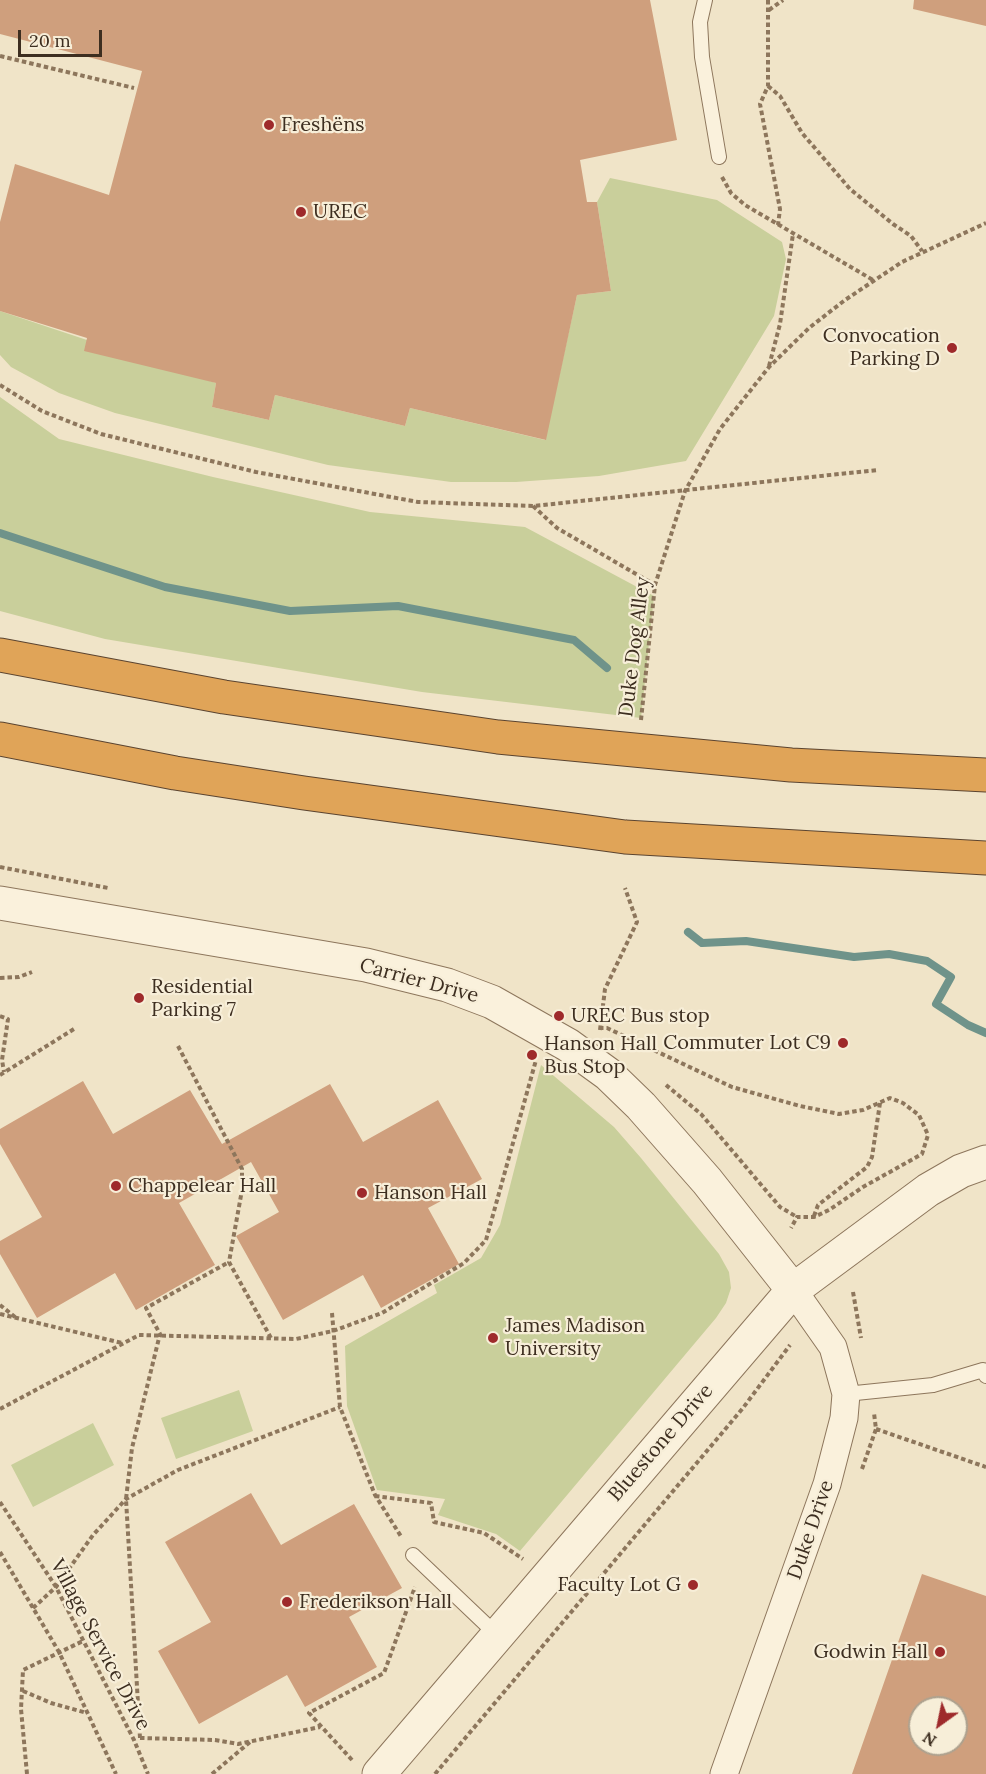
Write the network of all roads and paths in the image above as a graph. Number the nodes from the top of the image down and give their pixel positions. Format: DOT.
graph roads {
  1 [pos="705,0"];
  2 [pos="768,0"];
  3 [pos="783,0"];
  4 [pos="768,11"];
  5 [pos="0,56"];
  6 [pos="768,86"];
  7 [pos="134,88"];
  8 [pos="719,157"];
  9 [pos="986,223"];
  10 [pos="778,225"];
  11 [pos="793,234"];
  12 [pos="922,251"];
  13 [pos="873,280"];
  14 [pos="769,367"];
  15 [pos="0,385"];
  16 [pos="878,470"];
  17 [pos="685,490"];
  18 [pos="533,506"];
  19 [pos="655,585"];
  20 [pos="0,655"];
  21 [pos="641,727"];
  22 [pos="0,739"];
  23 [pos="986,775"];
  24 [pos="986,858"];
  25 [pos="625,888"];
  26 [pos="0,903"];
  27 [pos="32,972"];
  28 [pos="0,978"];
  29 [pos="0,1016"];
  30 [pos="600,1020"];
  31 [pos="594,1028"];
  32 [pos="74,1029"];
  33 [pos="178,1046"];
  34 [pos="537,1056"];
  35 [pos="2,1074"];
  36 [pos="880,1102"];
  37 [pos="701,1114"];
  38 [pos="986,1162"];
  39 [pos="798,1217"];
  40 [pos="814,1217"];
  41 [pos="792,1228"];
  42 [pos="229,1262"];
  43 [pos="793,1290"];
  44 [pos="853,1292"];
  45 [pos="0,1305"];
  46 [pos="332,1313"];
  47 [pos="0,1314"];
  48 [pos="15,1318"];
  49 [pos="333,1331"];
  50 [pos="160,1334"];
  51 [pos="271,1338"];
  52 [pos="122,1343"];
  53 [pos="790,1345"];
  54 [pos="863,1347"];
  55 [pos="986,1376"];
  56 [pos="846,1394"];
  57 [pos="340,1407"];
  58 [pos="0,1409"];
  59 [pos="876,1429"];
  60 [pos="986,1467"];
  61 [pos="126,1499"];
  62 [pos="0,1502"];
  63 [pos="0,1552"];
  64 [pos="413,1555"];
  65 [pos="523,1559"];
  66 [pos="0,1560"];
  67 [pos="7,1563"];
  68 [pos="56,1587"];
  69 [pos="416,1591"];
  70 [pos="33,1608"];
  71 [pos="497,1635"];
  72 [pos="83,1641"];
  73 [pos="59,1653"];
  74 [pos="23,1691"];
  75 [pos="88,1713"];
  76 [pos="320,1727"];
  77 [pos="140,1738"];
  78 [pos="134,1740"];
  79 [pos="250,1741"];
  80 [pos="366,1767"];
  81 [pos="27,1774"];
  82 [pos="116,1774"];
  83 [pos="148,1774"];
  84 [pos="212,1774"];
  85 [pos="435,1774"];
  86 [pos="724,1774"];
  1 -- 8 [label="lane"];
  2 -- 4 [label="path"];
  3 -- 4 [label="path"];
  4 -- 6 [label="path"];
  5 -- 7 [label="path"];
  6 -- 10 [label="path"];
  6 -- 12 [label="path"];
  8 -- 10 [label="path"];
  9 -- 12 [label="path, Duke Dog Alley"];
  10 -- 11 [label="path"];
  11 -- 13 [label="path"];
  11 -- 14 [label="path"];
  12 -- 13 [label="path, Duke Dog Alley"];
  13 -- 14 [label="path, Duke Dog Alley"];
  14 -- 17 [label="path, Duke Dog Alley"];
  15 -- 18 [label="path"];
  16 -- 17 [label="path"];
  17 -- 18 [label="path"];
  17 -- 19 [label="path, Duke Dog Alley"];
  18 -- 19 [label="path"];
  19 -- 21 [label="path, Duke Dog Alley"];
  20 -- 23 [label="highway"];
  22 -- 24 [label="highway"];
  25 -- 30 [label="path"];
  26 -- 43 [label="street, Carrier Drive"];
  27 -- 28 [label="path"];
  29 -- 35 [label="path"];
  31 -- 36 [label="path"];
  32 -- 35 [label="path"];
  33 -- 42 [label="path"];
  34 -- 49 [label="path"];
  36 -- 40 [label="path"];
  36 -- 40 [label="path"];
  37 -- 39 [label="path"];
  38 -- 43 [label="street, Bluestone Drive"];
  39 -- 40 [label="path"];
  39 -- 41 [label="path"];
  42 -- 50 [label="path"];
  42 -- 51 [label="path"];
  43 -- 56 [label="street, Duke Drive"];
  43 -- 71 [label="street, Bluestone Drive"];
  44 -- 54 [label="path"];
  45 -- 48 [label="path"];
  46 -- 49 [label="path"];
  47 -- 48 [label="path"];
  48 -- 52 [label="path"];
  49 -- 51 [label="path"];
  49 -- 57 [label="path"];
  50 -- 51 [label="path"];
  50 -- 52 [label="path"];
  50 -- 61 [label="path"];
  52 -- 58 [label="path"];
  53 -- 85 [label="path"];
  55 -- 56 [label="lane"];
  56 -- 86 [label="street, Duke Drive"];
  57 -- 61 [label="path"];
  57 -- 65 [label="path"];
  59 -- 60 [label="path"];
  61 -- 68 [label="path"];
  61 -- 77 [label="path"];
  62 -- 68 [label="path, Village Service Drive"];
  63 -- 67 [label="path"];
  64 -- 71 [label="lane"];
  66 -- 67 [label="path"];
  67 -- 70 [label="path"];
  68 -- 70 [label="path"];
  68 -- 72 [label="path, Village Service Drive"];
  69 -- 76 [label="path"];
  70 -- 73 [label="path"];
  71 -- 80 [label="street, Bluestone Drive"];
  72 -- 73 [label="path"];
  72 -- 78 [label="path, Village Service Drive"];
  73 -- 74 [label="path"];
  73 -- 75 [label="path"];
  74 -- 75 [label="path"];
  74 -- 81 [label="path"];
  75 -- 82 [label="path"];
  76 -- 79 [label="path"];
  76 -- 80 [label="path"];
  77 -- 78 [label="path"];
  77 -- 79 [label="path"];
  78 -- 83 [label="path, Village Service Drive"];
  79 -- 84 [label="path"];
}
